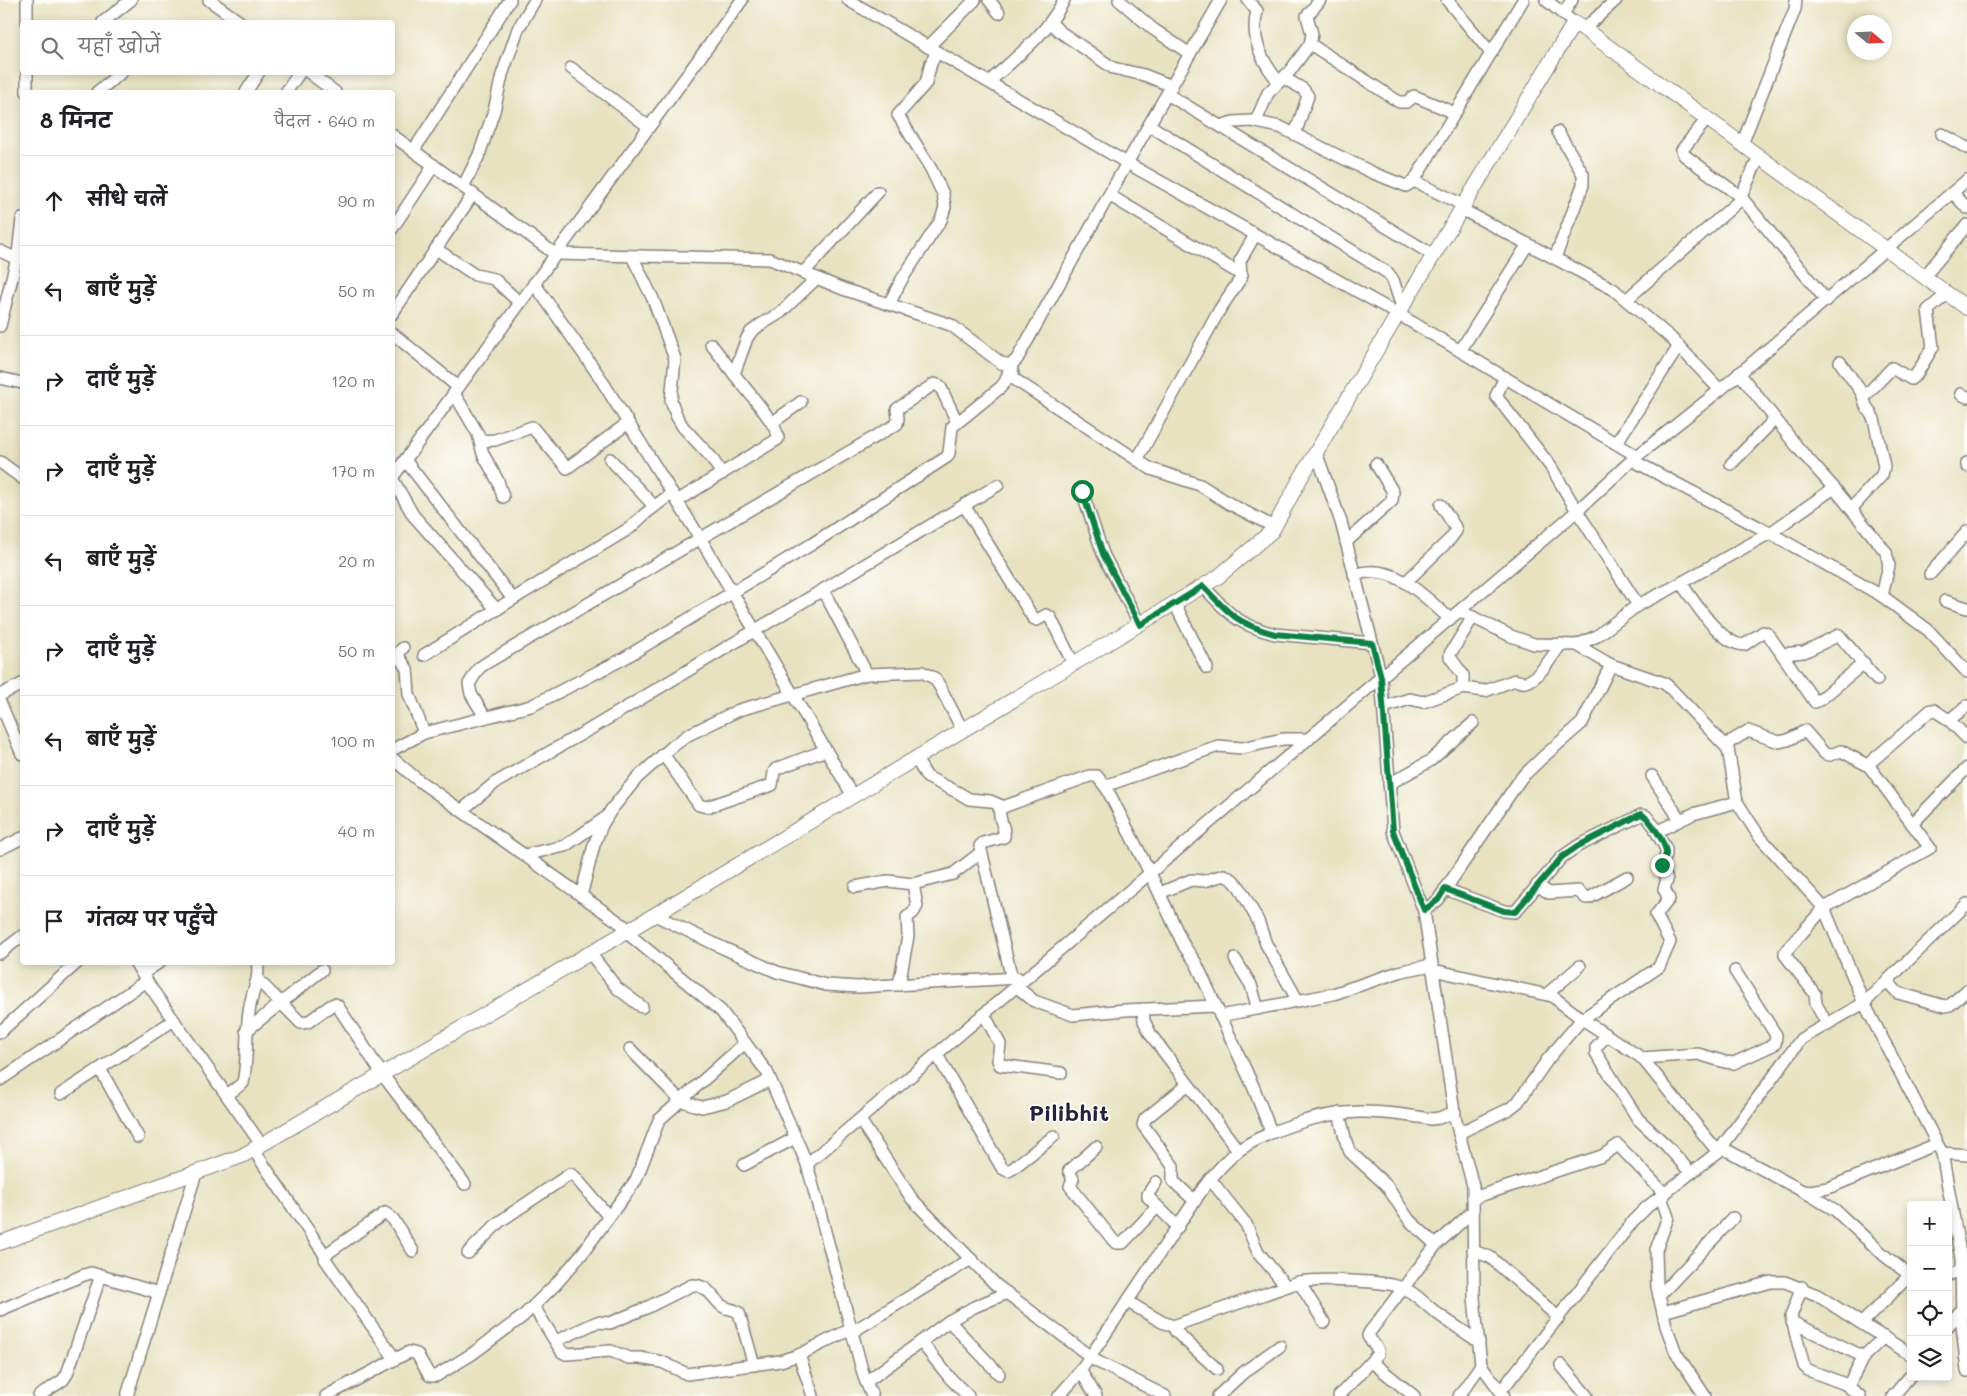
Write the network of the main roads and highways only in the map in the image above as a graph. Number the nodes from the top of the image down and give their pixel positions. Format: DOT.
graph roads {
  1 [pos="1967,308"];
  2 [pos="0,1243"];
  1 -- 2 [label="main road"];
}
